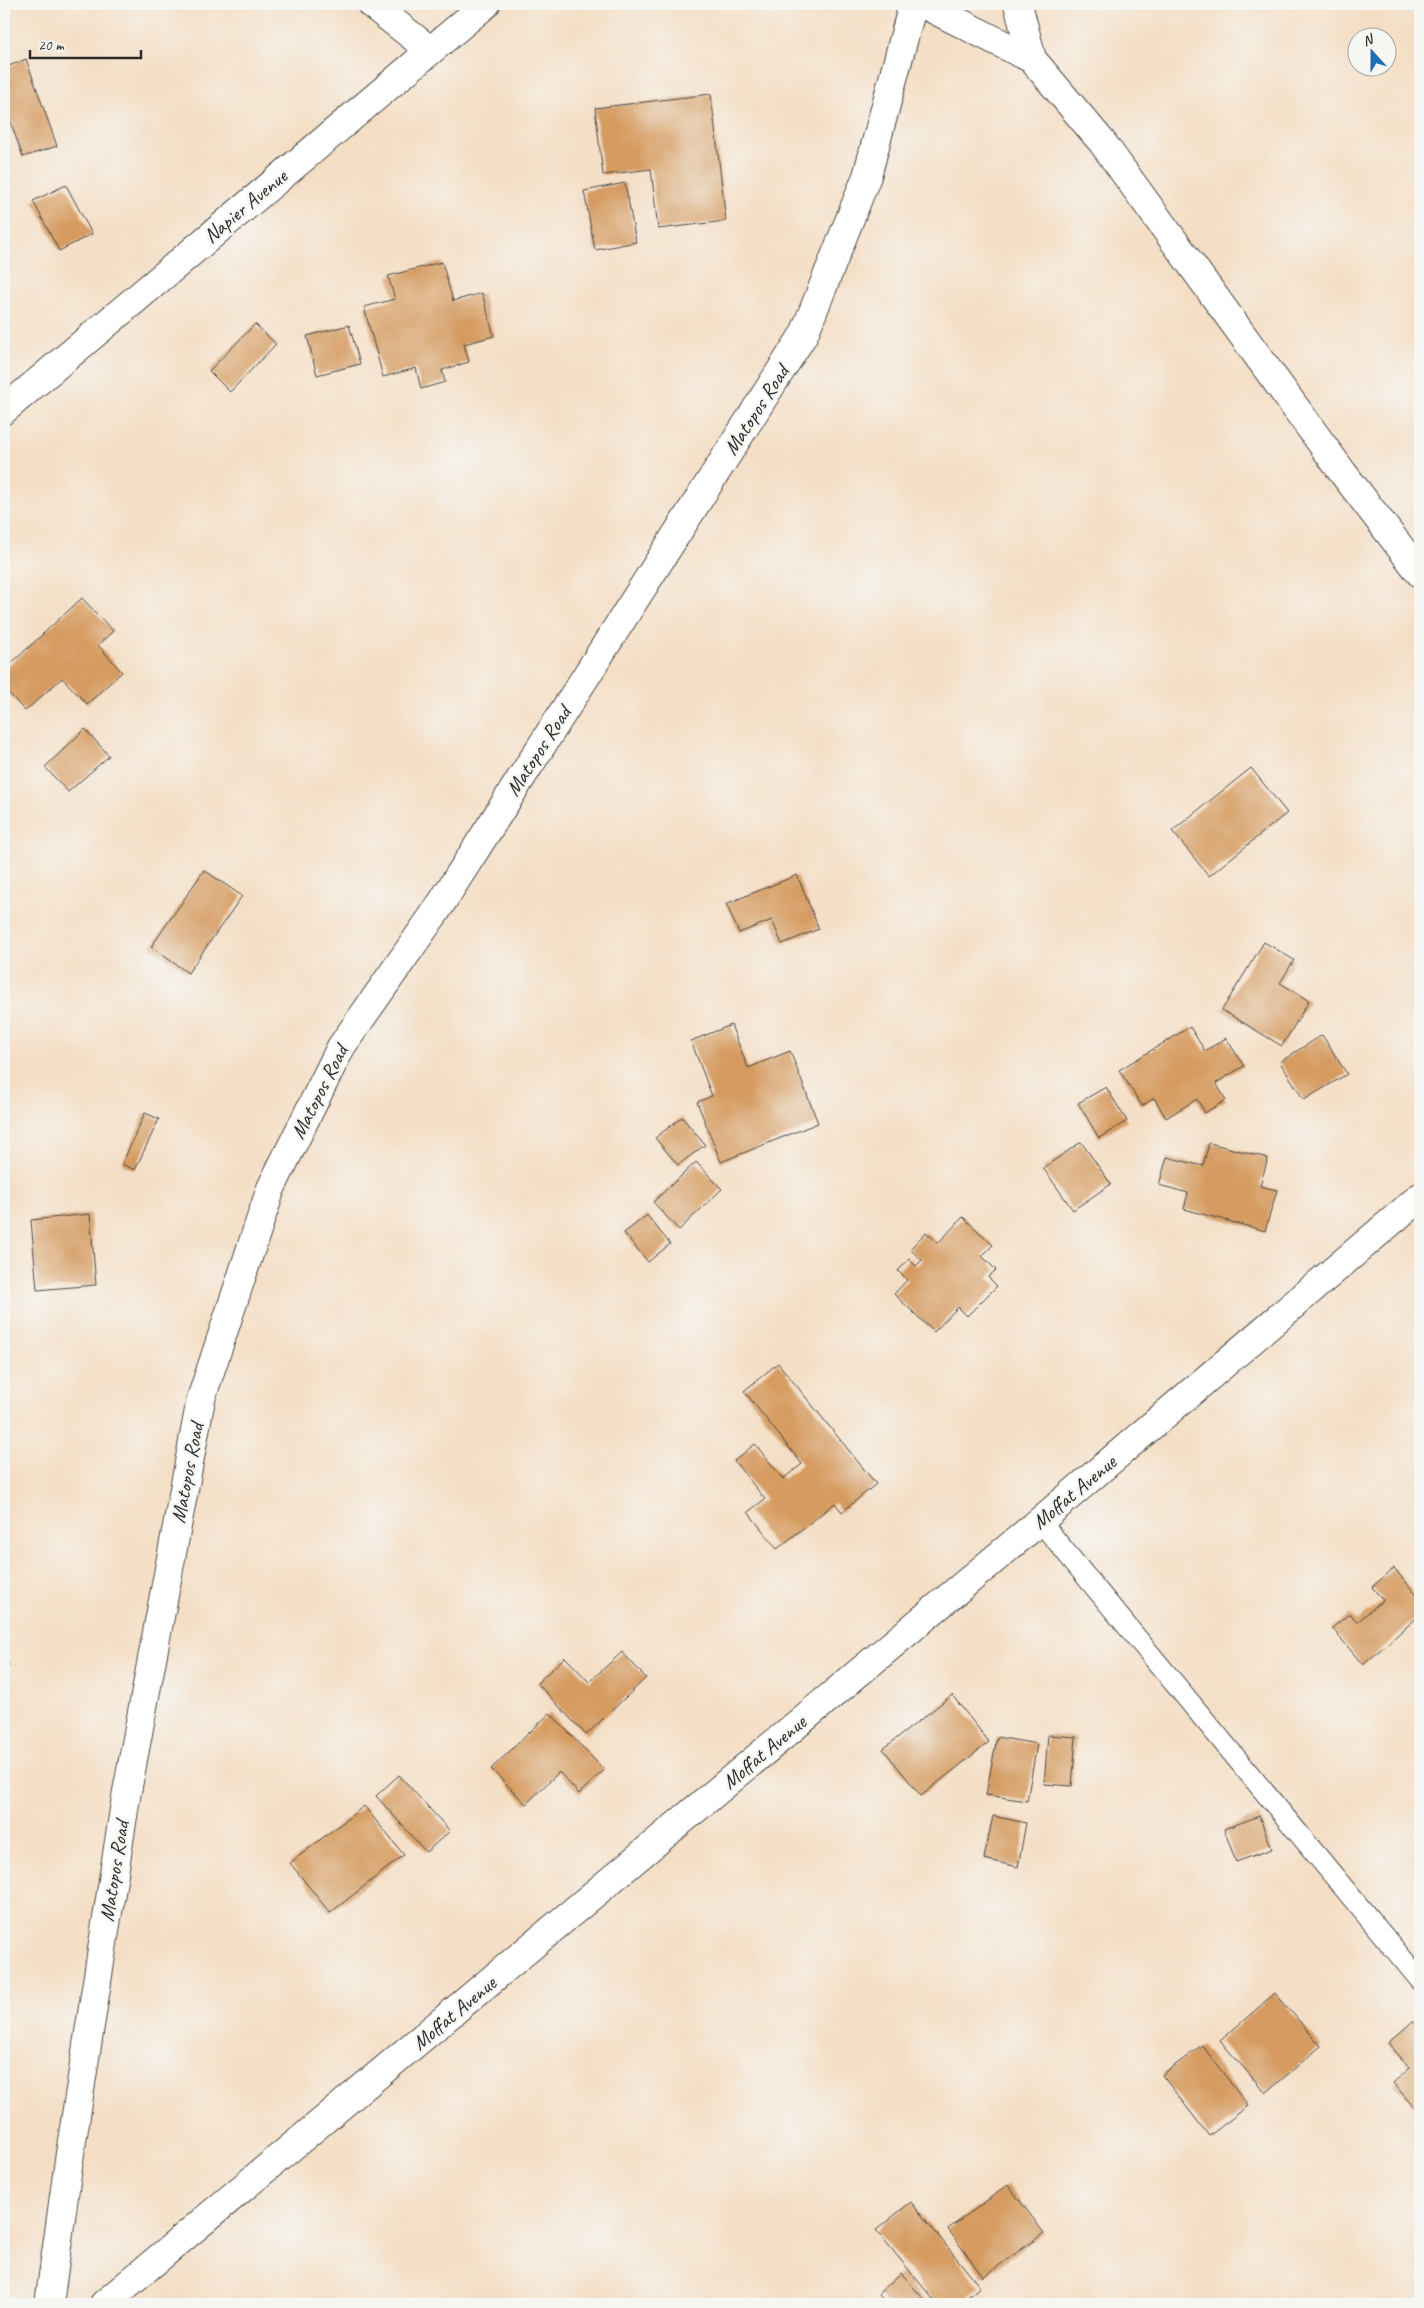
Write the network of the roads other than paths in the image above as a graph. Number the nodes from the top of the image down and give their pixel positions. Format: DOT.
graph roads {
  1 [pos="371,4"];
  2 [pos="486,4"];
  3 [pos="913,4"];
  4 [pos="923,4"];
  5 [pos="1018,4"];
  6 [pos="430,50"];
  7 [pos="1032,59"];
  8 [pos="4,410"];
  9 [pos="1420,573"];
  10 [pos="1420,1196"];
  11 [pos="1040,1521"];
  12 [pos="1420,1980"];
  13 [pos="49,2304"];
  14 [pos="104,2304"];
  1 -- 6 [label="street"];
  2 -- 6 [label="street, Napier Avenue"];
  3 -- 13 [label="street, Matopos Road"];
  4 -- 7 [label="street"];
  5 -- 7 [label="street"];
  6 -- 8 [label="street, Napier Avenue"];
  7 -- 9 [label="street"];
  10 -- 11 [label="street, Moffat Avenue"];
  11 -- 12 [label="lane"];
  11 -- 14 [label="street, Moffat Avenue"];
}
